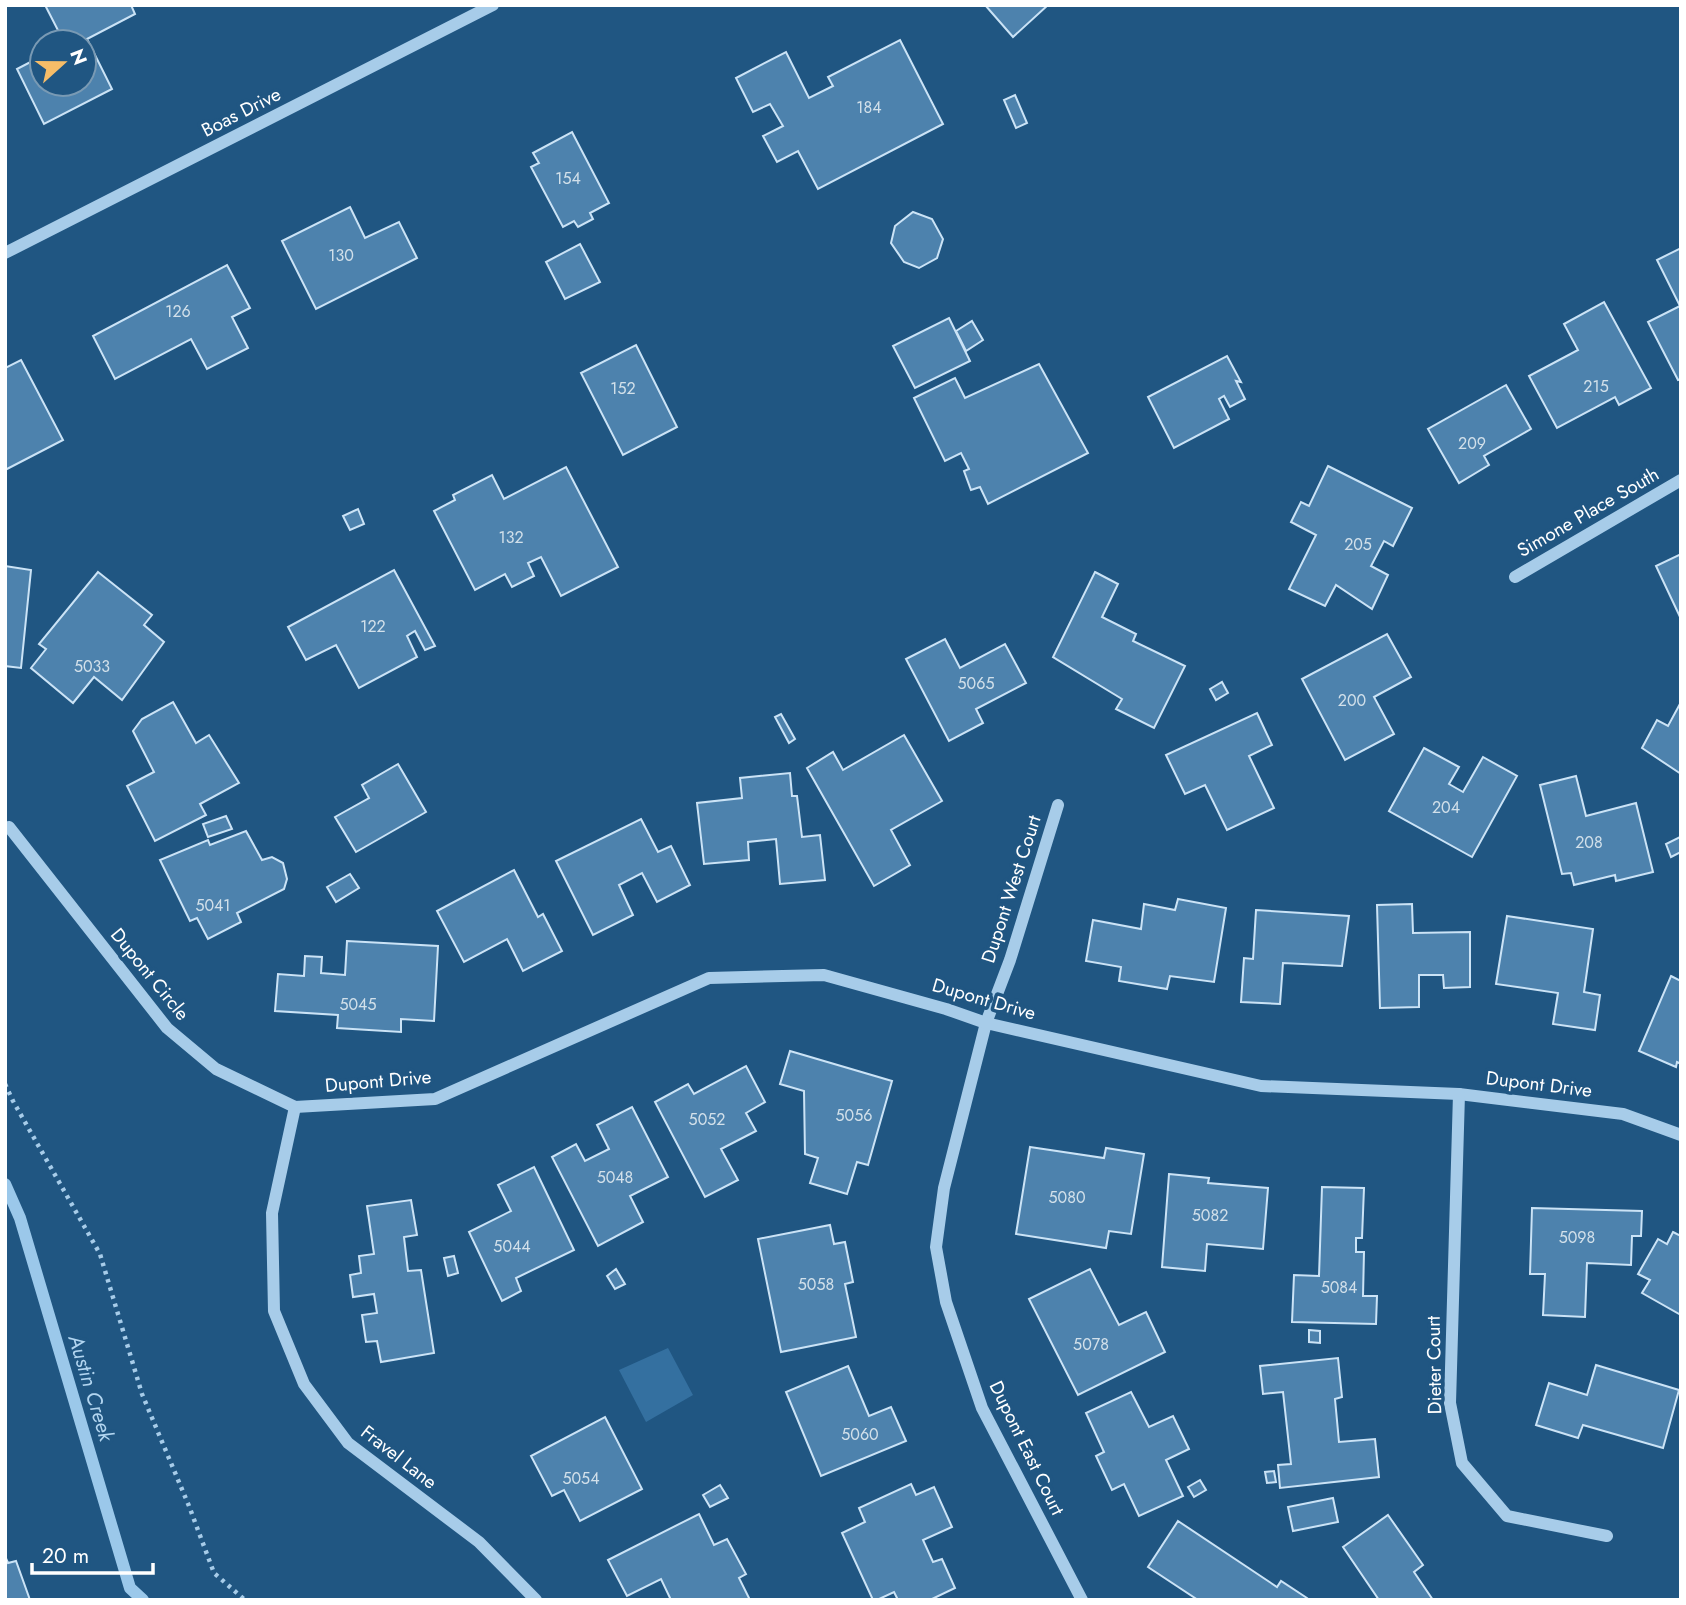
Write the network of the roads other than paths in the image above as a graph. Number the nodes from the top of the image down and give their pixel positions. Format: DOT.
graph roads {
  1 [pos="493,5"];
  2 [pos="5,253"];
  3 [pos="1681,480"];
  4 [pos="1516,576"];
  5 [pos="1058,806"];
  6 [pos="9,827"];
  7 [pos="986,1023"];
  8 [pos="1459,1094"];
  9 [pos="295,1107"];
  10 [pos="1681,1135"];
  11 [pos="1607,1536"];
  12 [pos="536,1600"];
  13 [pos="1082,1600"];
  1 -- 2 [label="street, Boas Drive"];
  3 -- 4 [label="street, Simone Place South"];
  5 -- 7 [label="street, Dupont West Court"];
  6 -- 9 [label="street, Dupont Circle"];
  7 -- 8 [label="street, Dupont Drive"];
  7 -- 9 [label="street, Dupont Drive"];
  7 -- 13 [label="street, Dupont East Court"];
  8 -- 10 [label="street, Dupont Drive"];
  8 -- 11 [label="street, Dieter Court"];
  9 -- 12 [label="street, Fravel Lane"];
}
